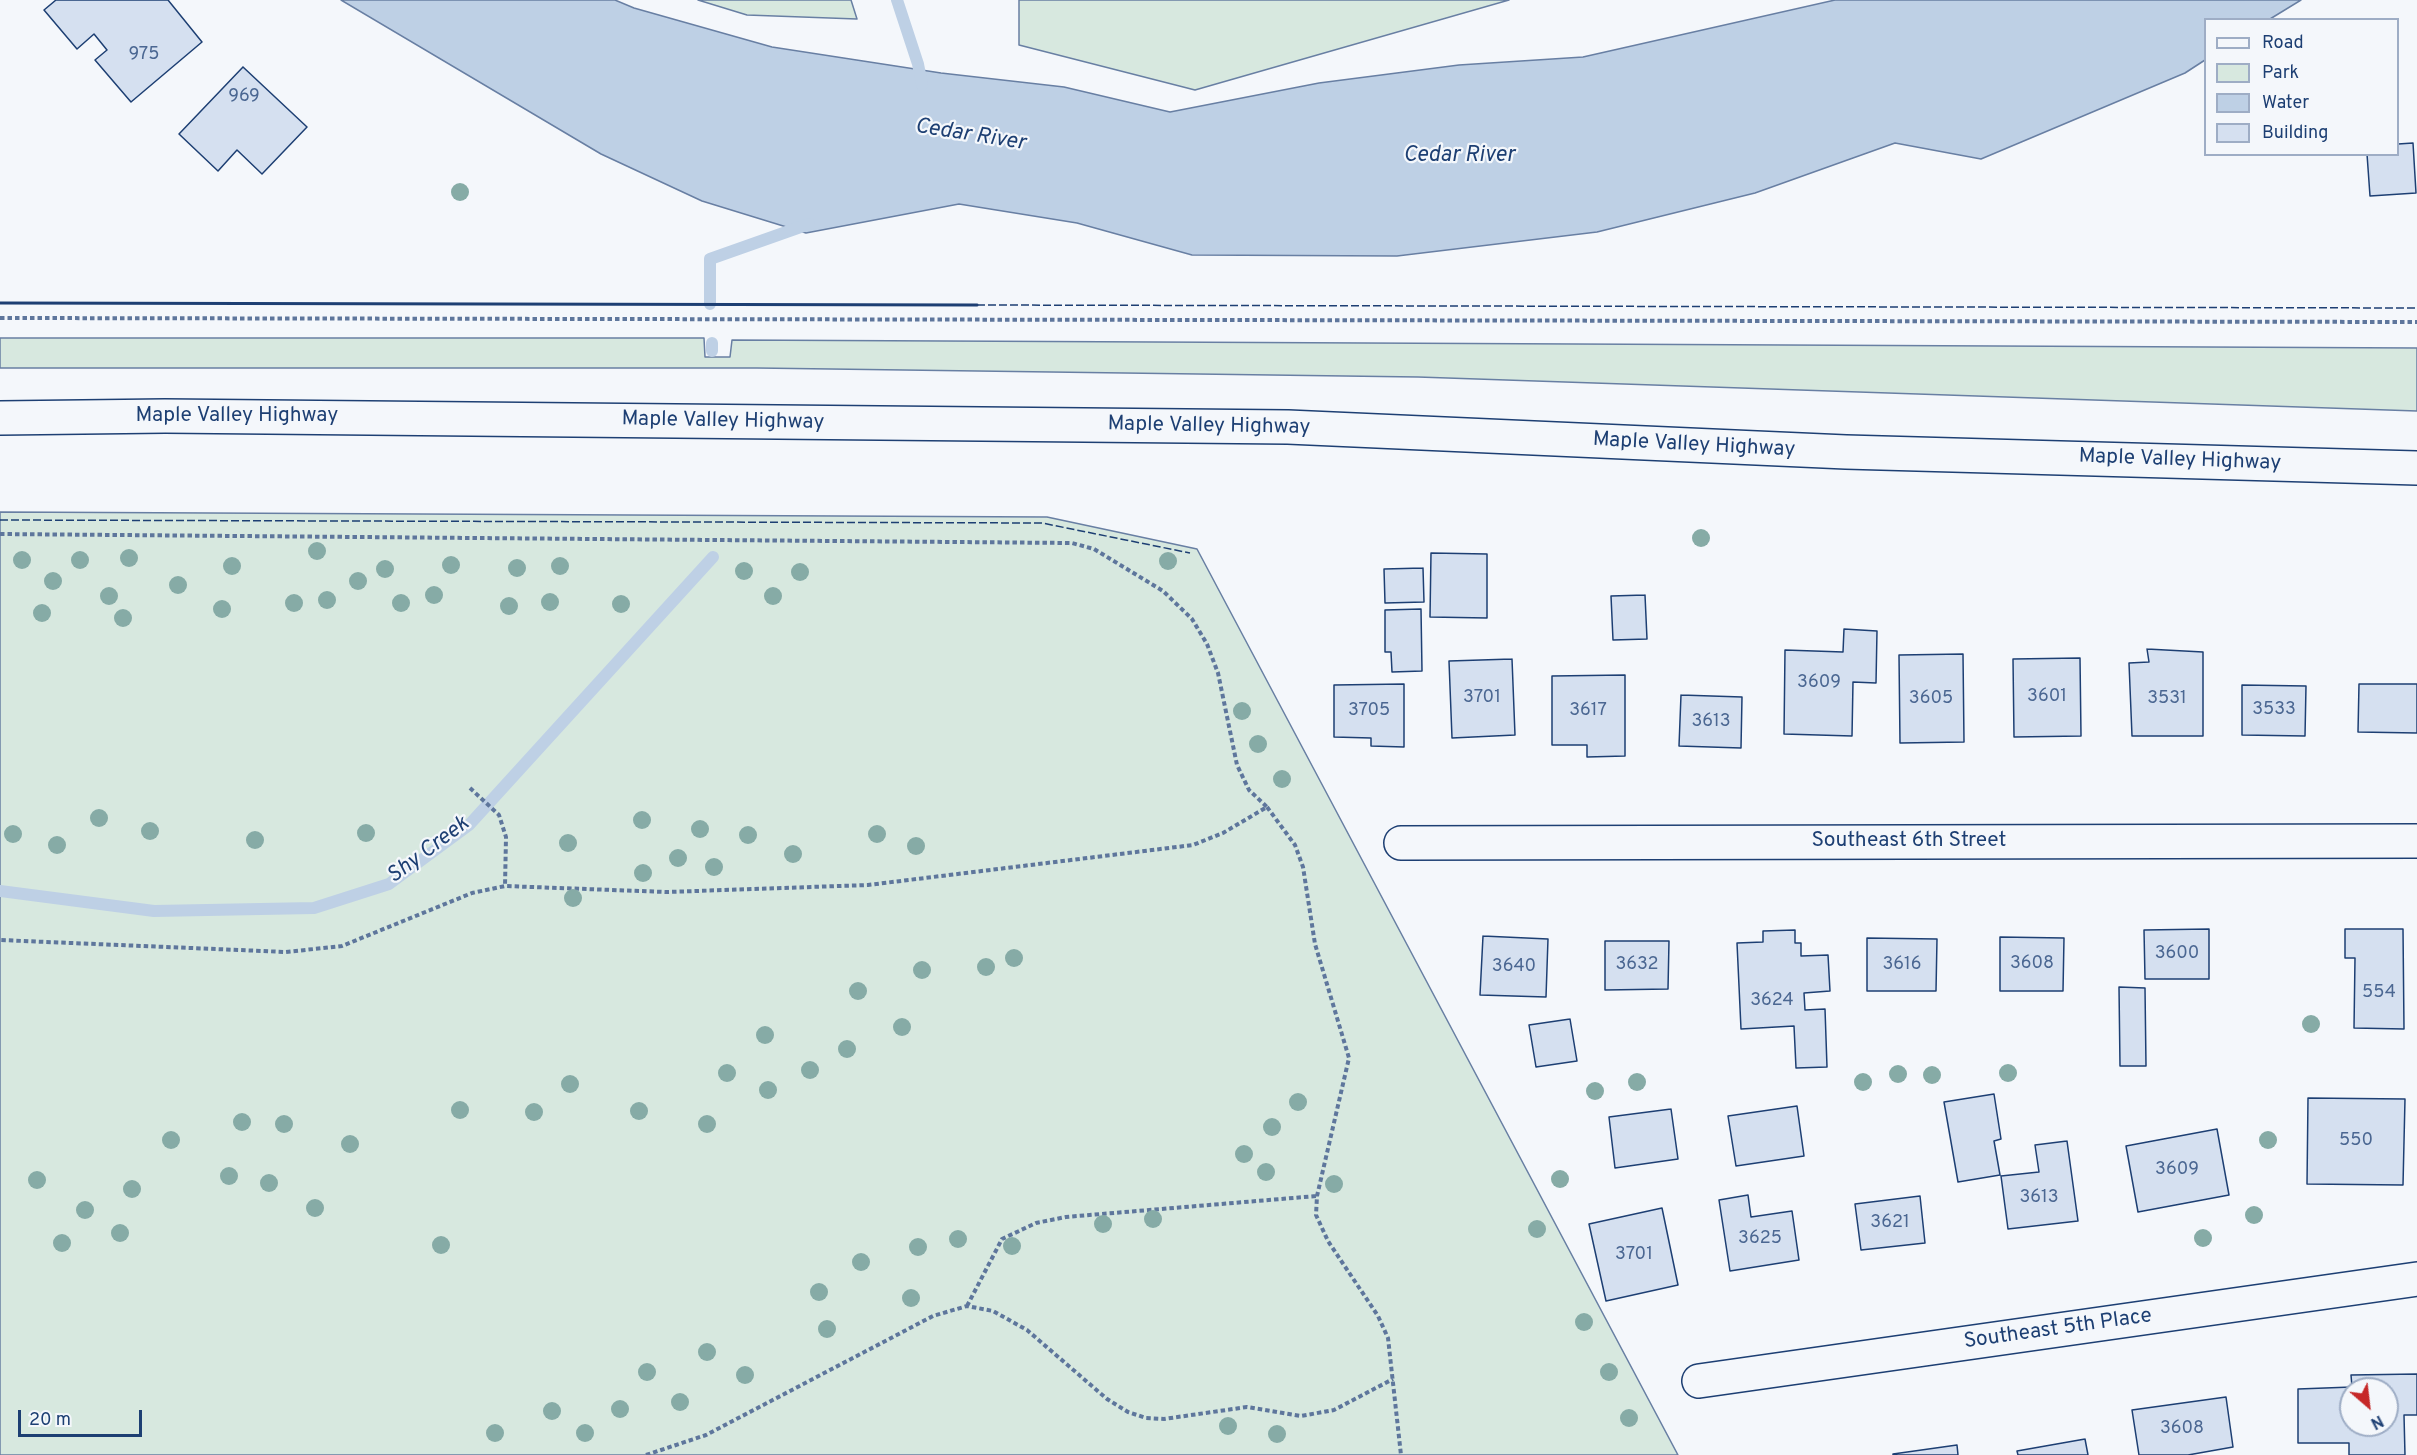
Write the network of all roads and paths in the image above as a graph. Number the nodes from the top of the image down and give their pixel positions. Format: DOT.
graph roads {
  1 [pos="0,318"];
  2 [pos="2417,322"];
  3 [pos="0,418"];
  4 [pos="2417,468"];
  5 [pos="0,534"];
  6 [pos="470,788"];
  7 [pos="1267,807"];
  8 [pos="2417,841"];
  9 [pos="1401,843"];
  10 [pos="505,886"];
  11 [pos="0,940"];
  12 [pos="1317,1196"];
  13 [pos="2417,1279"];
  14 [pos="967,1306"];
  15 [pos="1393,1379"];
  16 [pos="1700,1381"];
  17 [pos="646,1455"];
  18 [pos="1401,1455"];
  1 -- 2 [label="path"];
  3 -- 4 [label="main road, Maple Valley Highway"];
  5 -- 7 [label="path"];
  6 -- 10 [label="path"];
  7 -- 10 [label="path"];
  7 -- 12 [label="path"];
  8 -- 9 [label="main road, Southeast 6th Street"];
  10 -- 11 [label="path"];
  12 -- 14 [label="path"];
  12 -- 15 [label="path"];
  13 -- 16 [label="main road, Southeast 5th Place"];
  14 -- 15 [label="path"];
  14 -- 17 [label="path"];
  15 -- 18 [label="path"];
}
